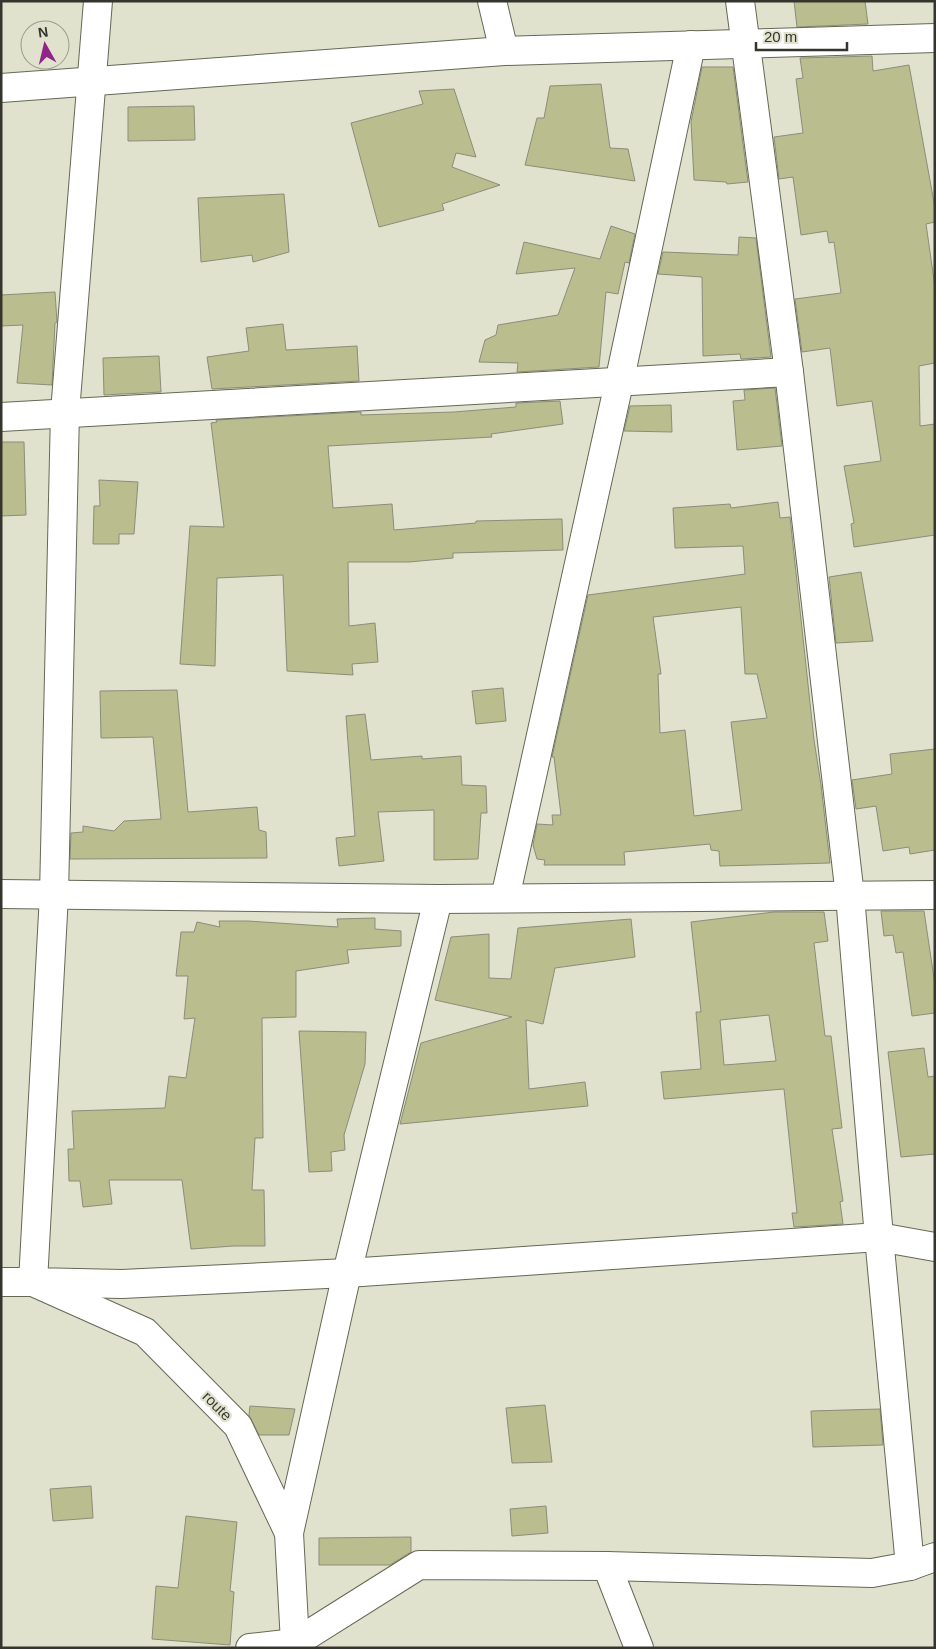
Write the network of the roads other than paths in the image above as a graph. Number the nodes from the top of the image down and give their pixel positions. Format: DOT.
graph roads {
  1 [pos="98,1"];
  2 [pos="492,1"];
  3 [pos="740,1"];
  4 [pos="935,38"];
  5 [pos="744,42"];
  6 [pos="691,44"];
  7 [pos="504,51"];
  8 [pos="93,82"];
  9 [pos="1,88"];
  10 [pos="789,372"];
  11 [pos="619,383"];
  12 [pos="65,412"];
  13 [pos="1,417"];
  14 [pos="1,894"];
  15 [pos="54,895"];
  16 [pos="935,895"];
  17 [pos="850,896"];
  18 [pos="505,898"];
  19 [pos="438,899"];
  20 [pos="878,1237"];
  21 [pos="935,1247"];
  22 [pos="347,1274"];
  23 [pos="1,1282"];
  24 [pos="33,1282"];
  25 [pos="289,1533"];
  26 [pos="922,1562"];
  27 [pos="607,1566"];
  28 [pos="295,1643"];
  29 [pos="250,1648"];
  30 [pos="639,1648"];
  1 -- 8 [label="street"];
  2 -- 7 [label="street"];
  3 -- 5 [label="street"];
  4 -- 5 [label="street"];
  5 -- 6 [label="street"];
  5 -- 10 [label="street"];
  6 -- 7 [label="street"];
  6 -- 11 [label="street"];
  7 -- 8 [label="street"];
  8 -- 9 [label="street"];
  8 -- 12 [label="street"];
  10 -- 11 [label="street"];
  10 -- 17 [label="street"];
  11 -- 12 [label="street"];
  11 -- 18 [label="street"];
  12 -- 13 [label="street"];
  12 -- 15 [label="street"];
  14 -- 15 [label="street"];
  15 -- 19 [label="street"];
  15 -- 24 [label="street"];
  16 -- 17 [label="street"];
  17 -- 18 [label="street"];
  17 -- 20 [label="street"];
  18 -- 19 [label="street"];
  19 -- 22 [label="street"];
  20 -- 21 [label="street"];
  20 -- 22 [label="street"];
  20 -- 26 [label="street"];
  22 -- 24 [label="street"];
  22 -- 25 [label="street"];
  23 -- 24 [label="street, route"];
  24 -- 25 [label="street, route"];
  25 -- 28 [label="street, route"];
  26 -- 27 [label="street"];
  27 -- 28 [label="street"];
  27 -- 30 [label="street"];
  28 -- 29 [label="street"];
}
